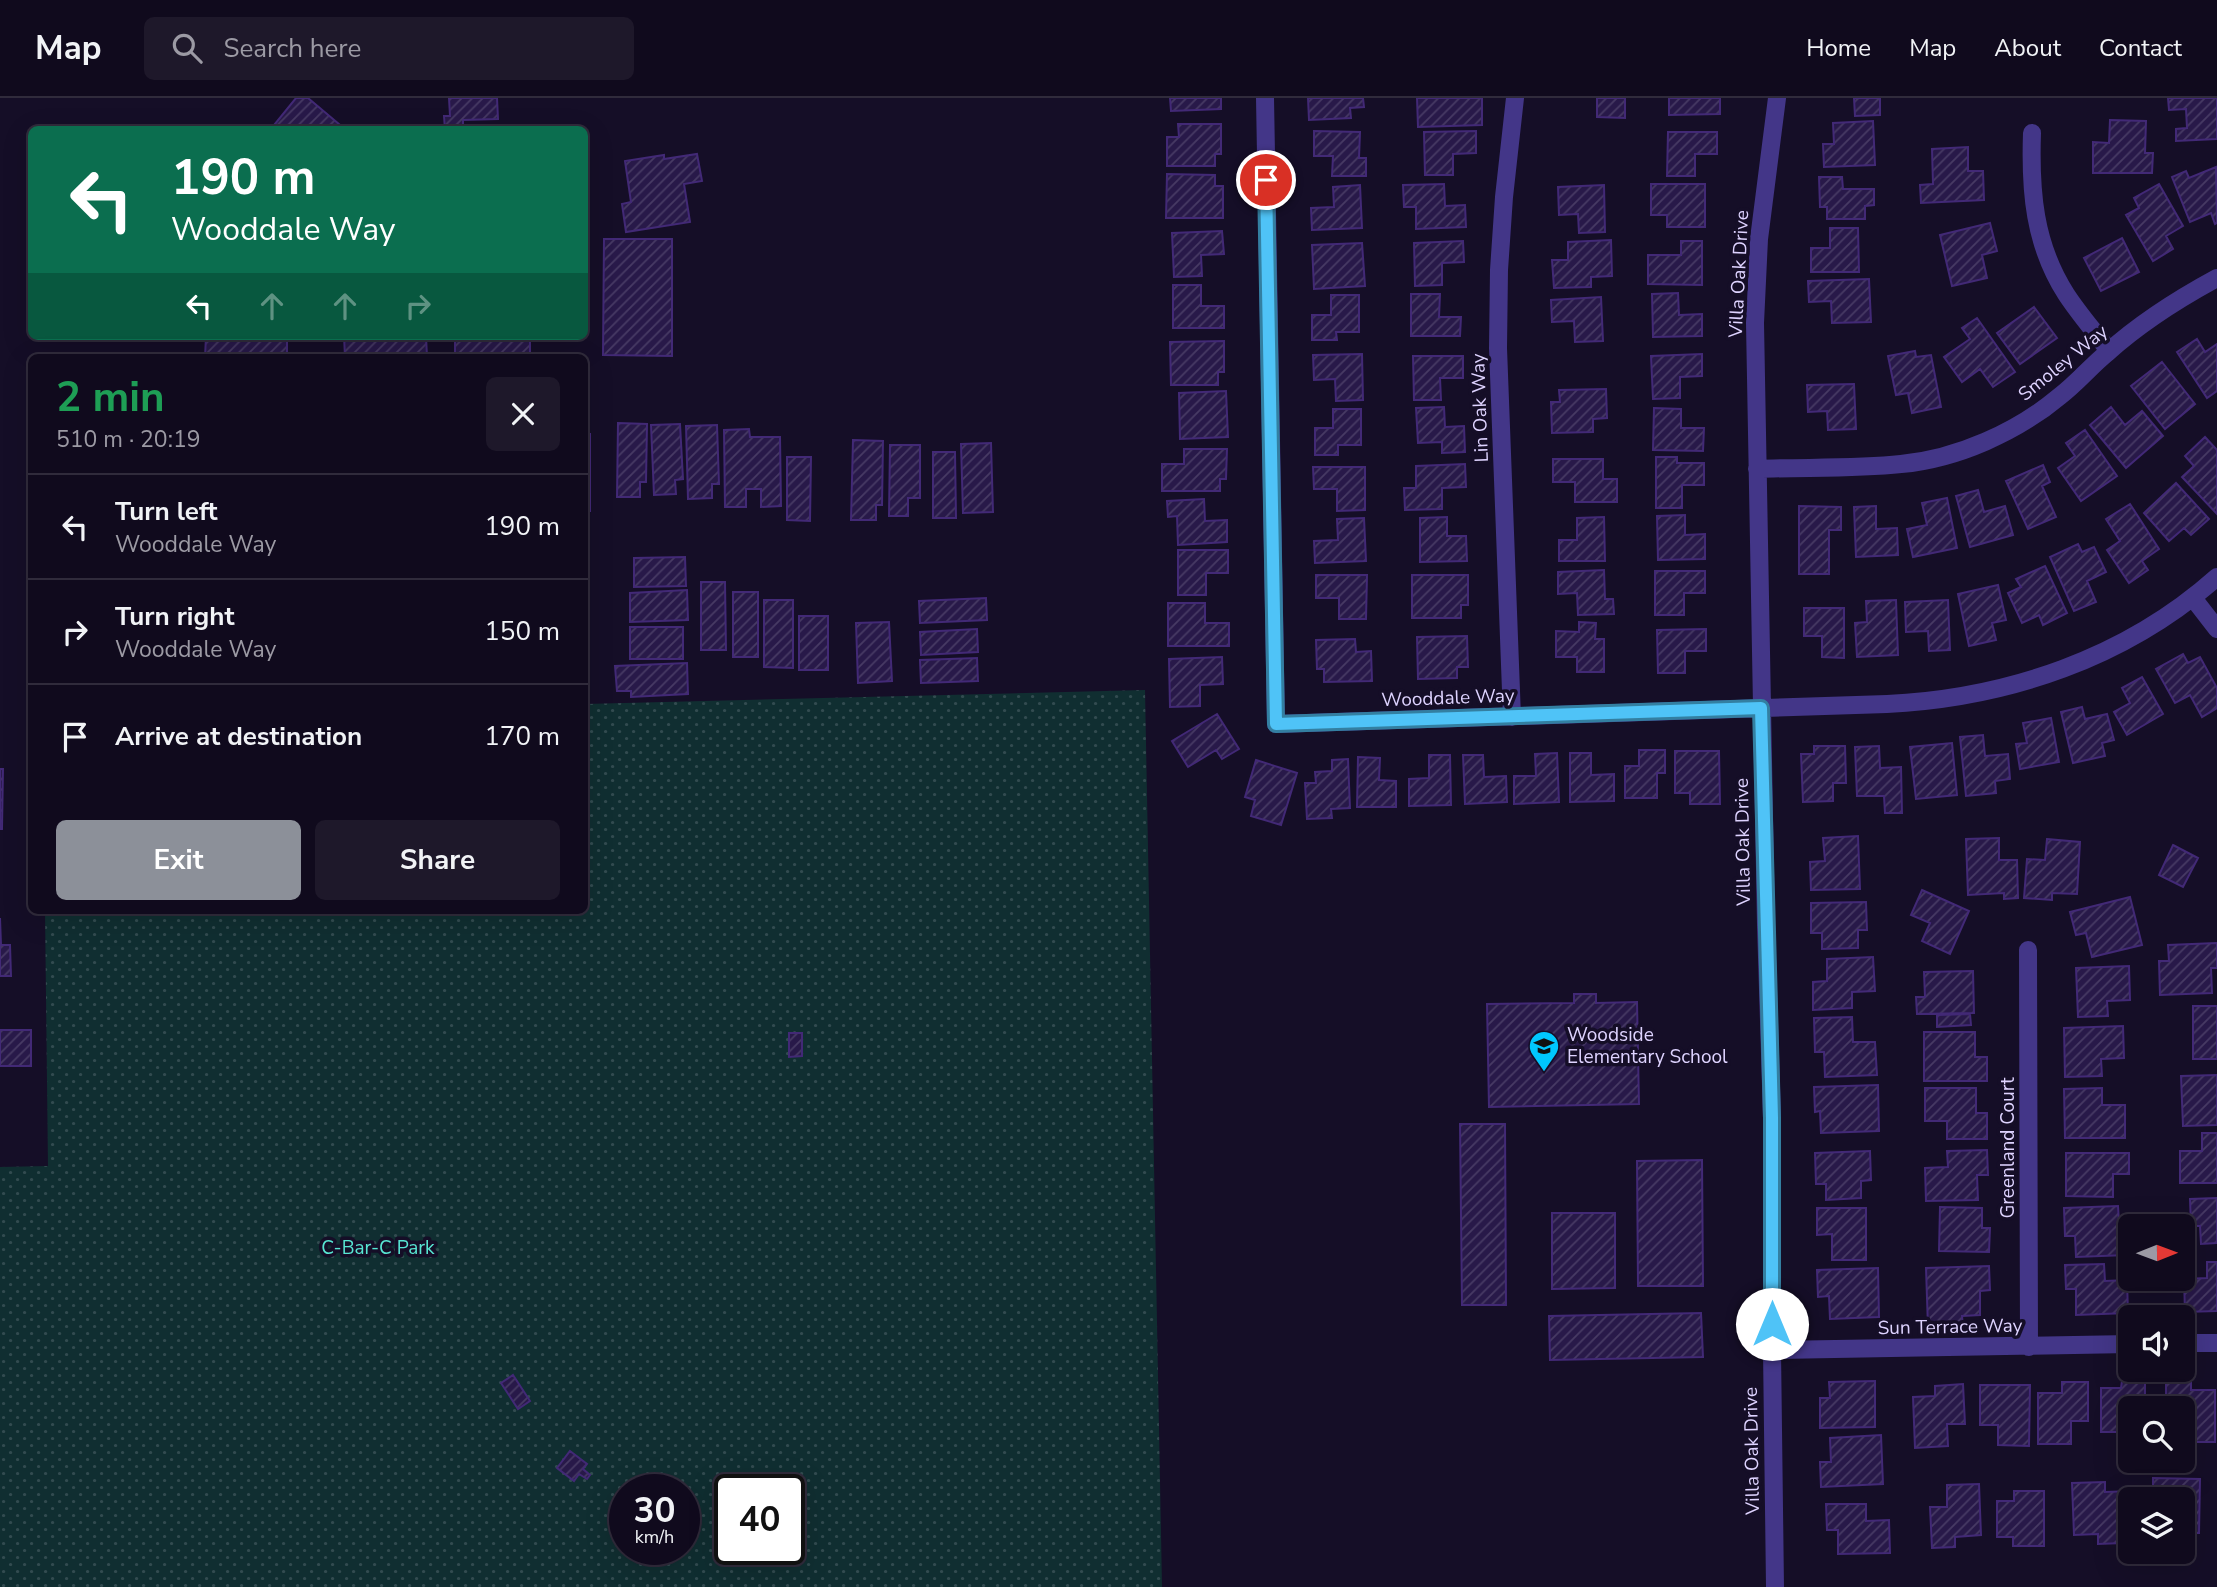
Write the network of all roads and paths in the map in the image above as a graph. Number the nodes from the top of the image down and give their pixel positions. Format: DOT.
graph roads {
  1 [pos="1265,98"];
  2 [pos="1515,98"];
  3 [pos="1777,98"];
  4 [pos="2032,133"];
  5 [pos="2217,278"];
  6 [pos="2109,351"];
  7 [pos="1757,469"];
  8 [pos="2217,577"];
  9 [pos="2193,598"];
  10 [pos="2217,629"];
  11 [pos="1761,708"];
  12 [pos="1512,717"];
  13 [pos="2028,950"];
  14 [pos="2195,1343"];
  15 [pos="2217,1343"];
  16 [pos="2118,1345"];
  17 [pos="2029,1347"];
  18 [pos="1772,1350"];
  19 [pos="1775,1587"];
  1 -- 12 [label="street, Wooddale Way"];
  2 -- 12 [label="street, Lin Oak Way"];
  3 -- 7 [label="street, Villa Oak Drive"];
  4 -- 6 [label="street"];
  5 -- 6 [label="street, Smoley Way"];
  6 -- 7 [label="street, Smoley Way"];
  7 -- 11 [label="street, Villa Oak Drive"];
  8 -- 9 [label="street, Wooddale Way"];
  9 -- 10 [label="street"];
  9 -- 11 [label="street, Wooddale Way"];
  11 -- 12 [label="street, Wooddale Way"];
  11 -- 18 [label="street, Villa Oak Drive"];
  13 -- 17 [label="street, Greenland Court"];
  14 -- 15 [label="street"];
  16 -- 17 [label="street, Sun Terrace Way"];
  17 -- 18 [label="street, Sun Terrace Way"];
  18 -- 19 [label="street, Villa Oak Drive"];
}
